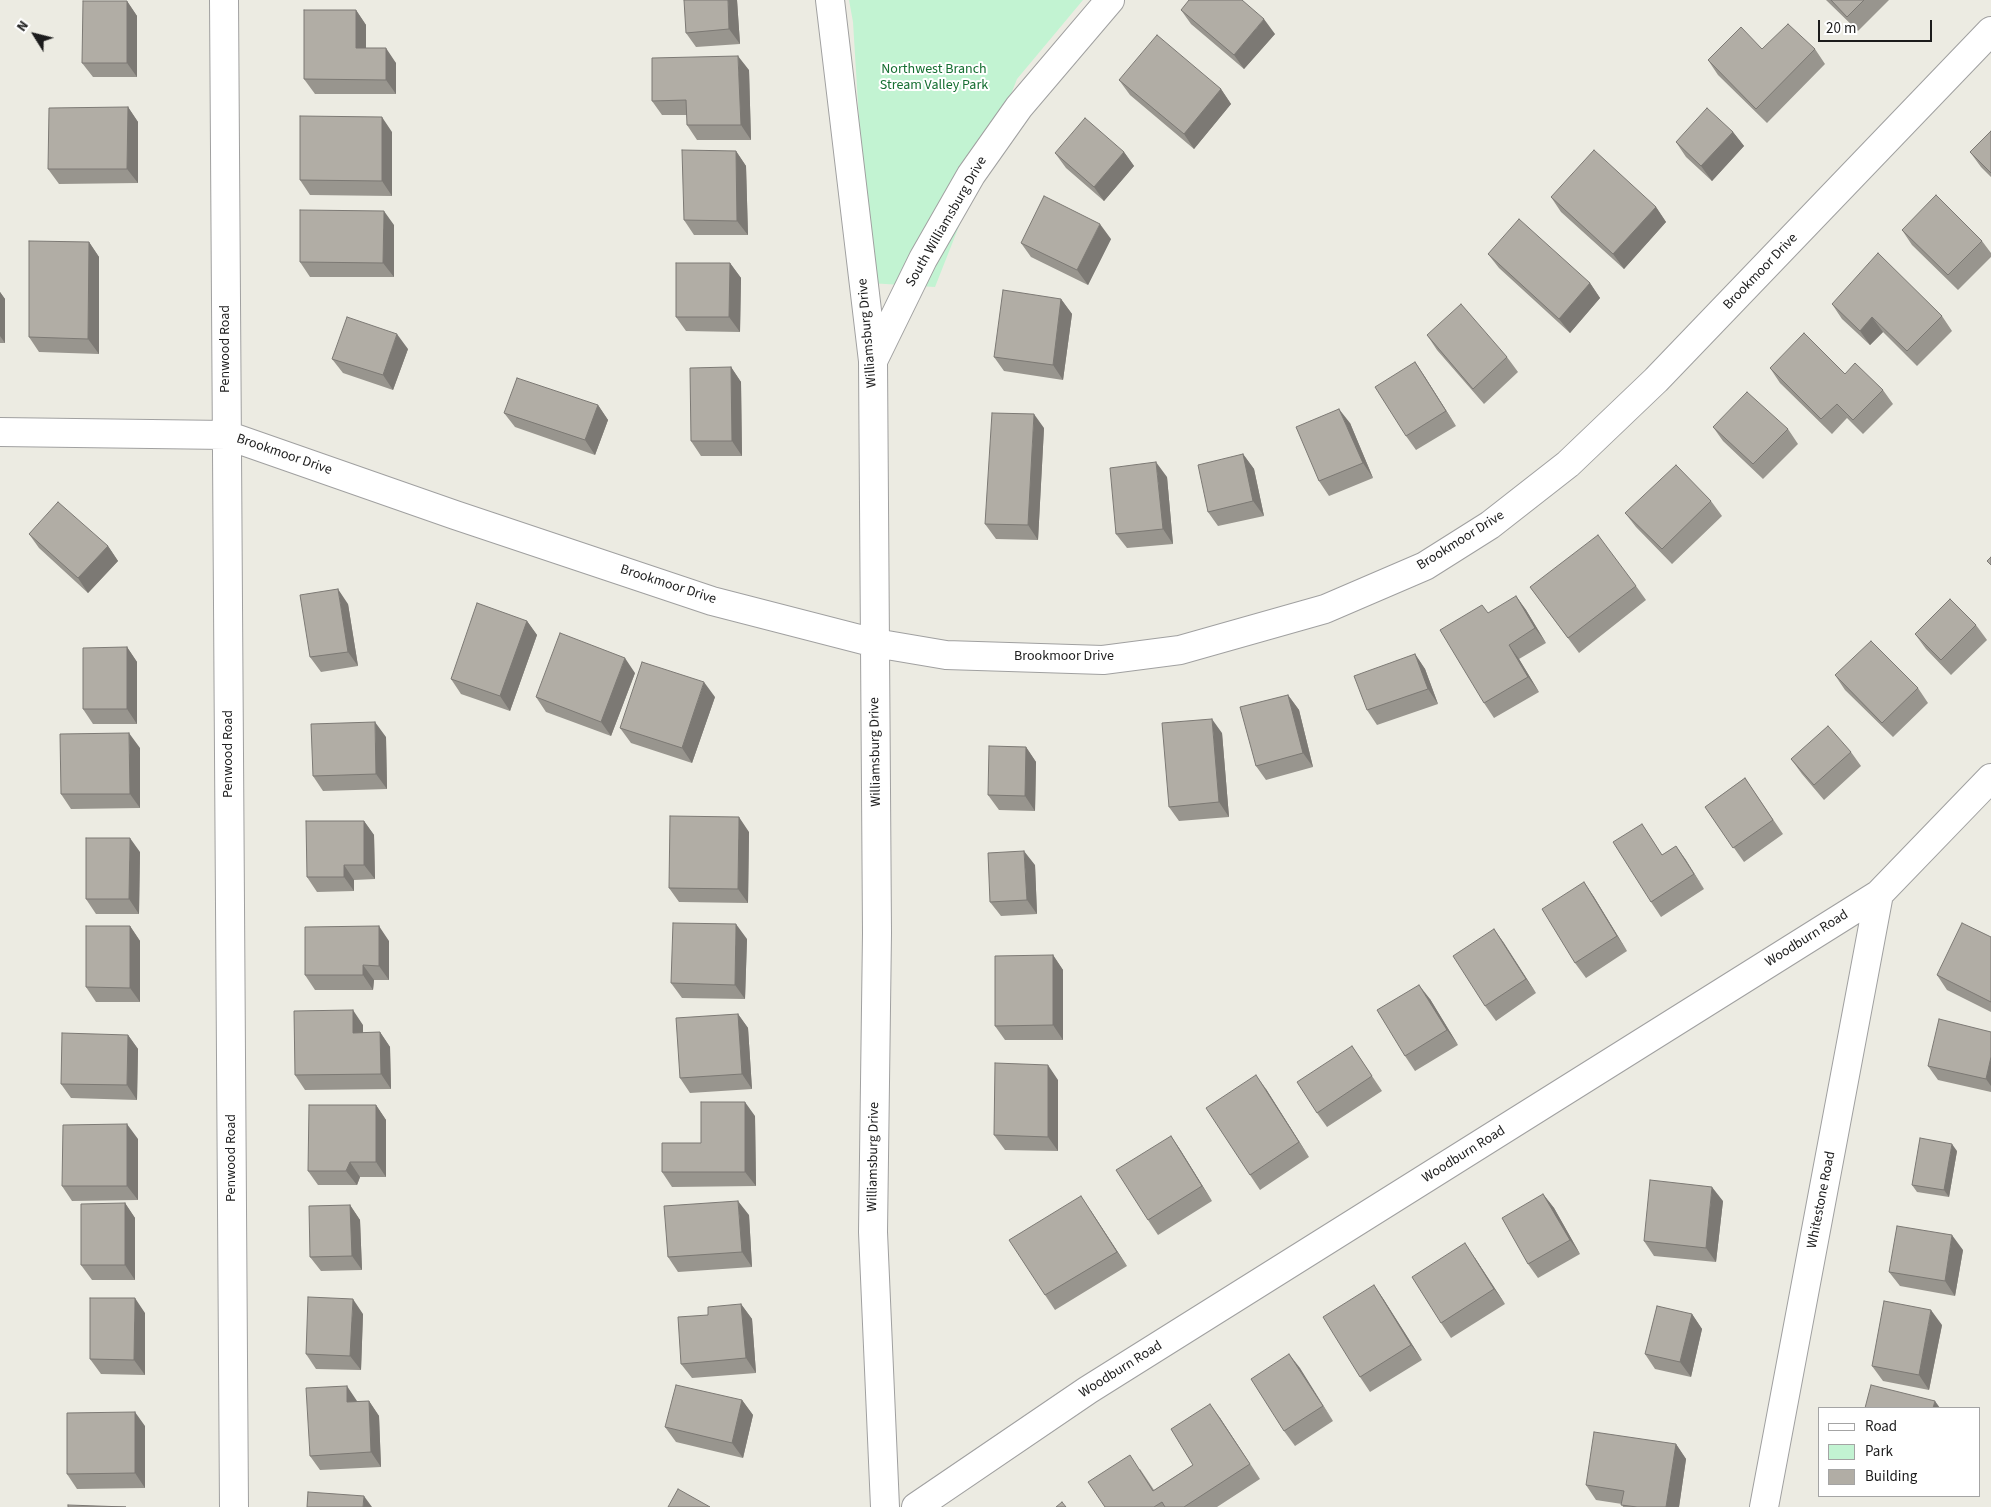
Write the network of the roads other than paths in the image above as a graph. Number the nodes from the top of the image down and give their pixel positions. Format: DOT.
graph roads {
  1 [pos="224,0"];
  2 [pos="830,0"];
  3 [pos="1110,0"];
  4 [pos="1991,31"];
  5 [pos="874,361"];
  6 [pos="0,432"];
  7 [pos="226,435"];
  8 [pos="875,644"];
  9 [pos="1991,778"];
  10 [pos="1879,894"];
  11 [pos="234,1507"];
  12 [pos="885,1507"];
  13 [pos="916,1507"];
  14 [pos="1764,1507"];
  1 -- 7 [label="street, Penwood Road"];
  2 -- 5 [label="street, Williamsburg Drive"];
  3 -- 5 [label="street, South Williamsburg Drive"];
  4 -- 8 [label="street, Brookmoor Drive"];
  5 -- 8 [label="street, Williamsburg Drive"];
  6 -- 7 [label="street, Brookmoor Drive"];
  7 -- 8 [label="street, Brookmoor Drive"];
  7 -- 11 [label="street, Penwood Road"];
  8 -- 12 [label="street, Williamsburg Drive"];
  9 -- 10 [label="street, Woodburn Road"];
  10 -- 13 [label="street, Woodburn Road"];
  10 -- 14 [label="street, Whitestone Road"];
}
